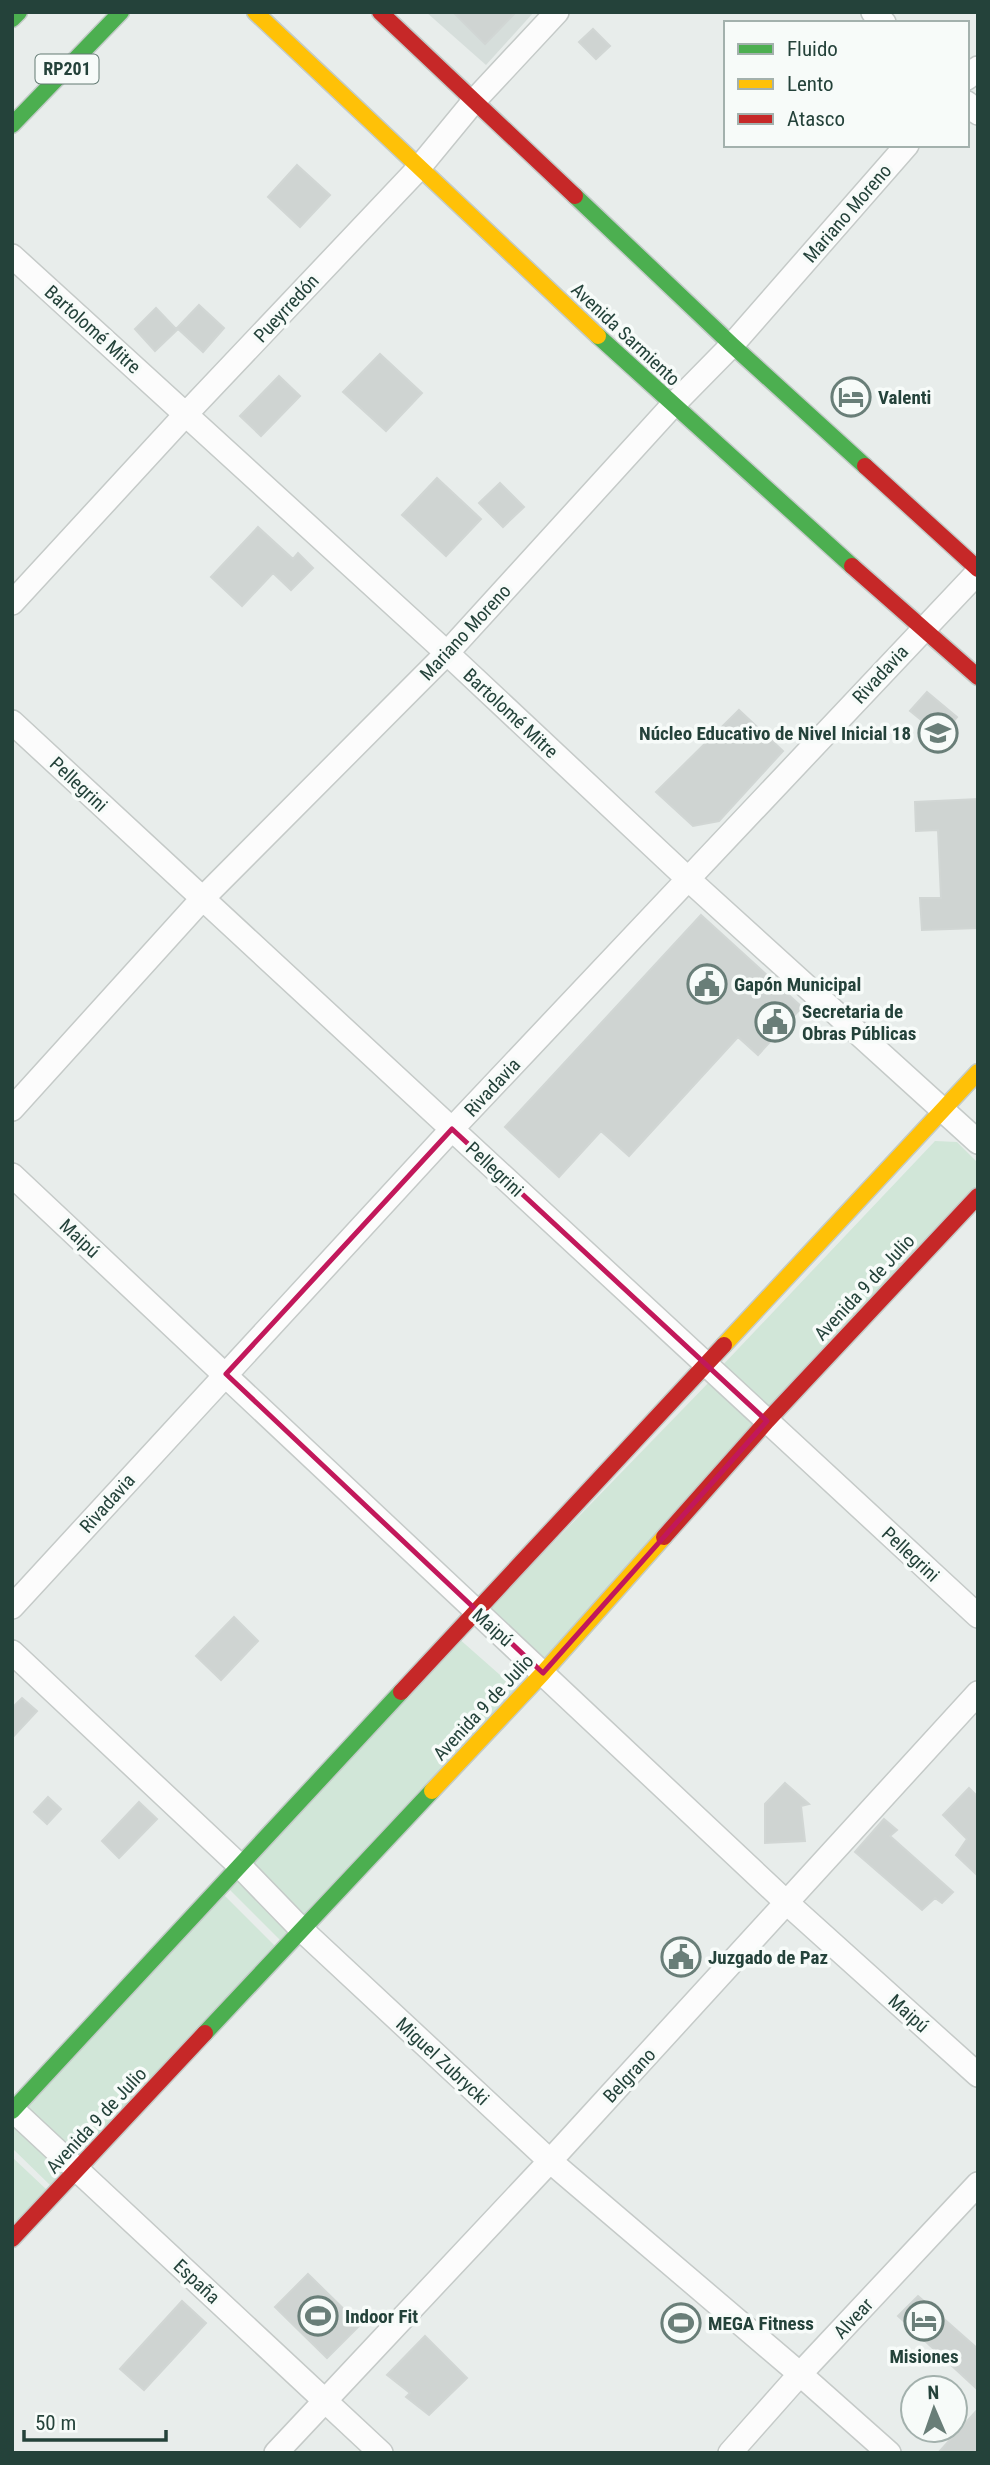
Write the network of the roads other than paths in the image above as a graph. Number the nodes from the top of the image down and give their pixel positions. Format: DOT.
graph roads {
  1 [pos="19,12"];
  2 [pos="121,12"];
  3 [pos="255,12"];
  4 [pos="380,12"];
  5 [pos="558,12"];
  6 [pos="12,19"];
  7 [pos="474,102"];
  8 [pos="12,125"];
  9 [pos="905,147"];
  10 [pos="418,169"];
  11 [pos="12,256"];
  12 [pos="732,345"];
  13 [pos="672,406"];
  14 [pos="186,414"];
  15 [pos="978,571"];
  16 [pos="12,603"];
  17 [pos="922,629"];
  18 [pos="447,653"];
  19 [pos="978,677"];
  20 [pos="12,722"];
  21 [pos="687,878"];
  22 [pos="203,898"];
  23 [pos="978,1072"];
  24 [pos="12,1109"];
  25 [pos="942,1109"];
  26 [pos="452,1129"];
  27 [pos="978,1142"];
  28 [pos="12,1175"];
  29 [pos="978,1196"];
  30 [pos="706,1364"];
  31 [pos="226,1374"];
  32 [pos="767,1421"];
  33 [pos="12,1607"];
  34 [pos="476,1613"];
  35 [pos="978,1616"];
  36 [pos="12,1652"];
  37 [pos="543,1673"];
  38 [pos="978,1693"];
  39 [pos="240,1866"];
  40 [pos="787,1903"];
  41 [pos="303,1931"];
  42 [pos="978,2075"];
  43 [pos="13,2110"];
  44 [pos="550,2161"];
  45 [pos="78,2170"];
  46 [pos="978,2184"];
  47 [pos="12,2239"];
  48 [pos="800,2374"];
  49 [pos="325,2401"];
  50 [pos="276,2453"];
  51 [pos="381,2453"];
  52 [pos="730,2453"];
  53 [pos="889,2453"];
  1 -- 6 [label="main road"];
  2 -- 8 [label="main road, RP201"];
  3 -- 10 [label="main road, Avenida Sarmiento"];
  4 -- 7 [label="main road"];
  5 -- 7 [label="street, Pueyrredón"];
  7 -- 10 [label="street, Pueyrredón"];
  7 -- 12 [label="main road"];
  9 -- 12 [label="street, Mariano Moreno"];
  10 -- 13 [label="main road, Avenida Sarmiento"];
  10 -- 14 [label="street, Pueyrredón"];
  11 -- 14 [label="street, Bartolomé Mitre"];
  12 -- 13 [label="street, Mariano Moreno"];
  12 -- 15 [label="main road"];
  13 -- 17 [label="main road, Avenida Sarmiento"];
  13 -- 18 [label="street, Mariano Moreno"];
  14 -- 16 [label="street, Pueyrredón"];
  14 -- 18 [label="street, Bartolomé Mitre"];
  15 -- 17 [label="street, Rivadavia"];
  17 -- 19 [label="main road, Avenida Sarmiento"];
  17 -- 21 [label="street, Rivadavia"];
  18 -- 21 [label="street, Bartolomé Mitre"];
  18 -- 22 [label="street, Mariano Moreno"];
  20 -- 22 [label="street, Pellegrini"];
  21 -- 25 [label="street, Bartolomé Mitre"];
  21 -- 26 [label="street, Rivadavia"];
  22 -- 24 [label="street, Mariano Moreno"];
  22 -- 26 [label="street, Pellegrini"];
  23 -- 25 [label="main road"];
  25 -- 27 [label="street, Bartolomé Mitre"];
  25 -- 30 [label="main road"];
  26 -- 30 [label="street, Pellegrini"];
  26 -- 31 [label="street, Rivadavia"];
  28 -- 31 [label="street, Maipú"];
  29 -- 32 [label="main road, Avenida 9 de Julio"];
  30 -- 32 [label="street, Pellegrini"];
  30 -- 34 [label="main road"];
  31 -- 33 [label="street, Rivadavia"];
  31 -- 34 [label="street, Maipú"];
  32 -- 35 [label="street, Pellegrini"];
  32 -- 37 [label="main road, Avenida 9 de Julio"];
  34 -- 37 [label="street, Maipú"];
  34 -- 39 [label="main road"];
  36 -- 39 [label="street, Miguel Zubrycki"];
  37 -- 40 [label="street, Maipú"];
  37 -- 41 [label="main road, Avenida 9 de Julio"];
  38 -- 40 [label="street, Belgrano"];
  39 -- 41 [label="street, Miguel Zubrycki"];
  39 -- 43 [label="main road"];
  40 -- 42 [label="street, Maipú"];
  40 -- 44 [label="street, Belgrano"];
  41 -- 44 [label="street, Miguel Zubrycki"];
  41 -- 45 [label="main road, Avenida 9 de Julio"];
  43 -- 45 [label="street, España"];
  44 -- 48 [label="street, Miguel Zubrycki"];
  44 -- 49 [label="street, Belgrano"];
  45 -- 47 [label="main road, Avenida 9 de Julio"];
  45 -- 49 [label="street, España"];
  46 -- 48 [label="street, Alvear"];
  48 -- 52 [label="street, Alvear"];
  48 -- 53 [label="street, Miguel Zubrycki"];
  49 -- 50 [label="street, Belgrano"];
  49 -- 51 [label="street, España"];
}
